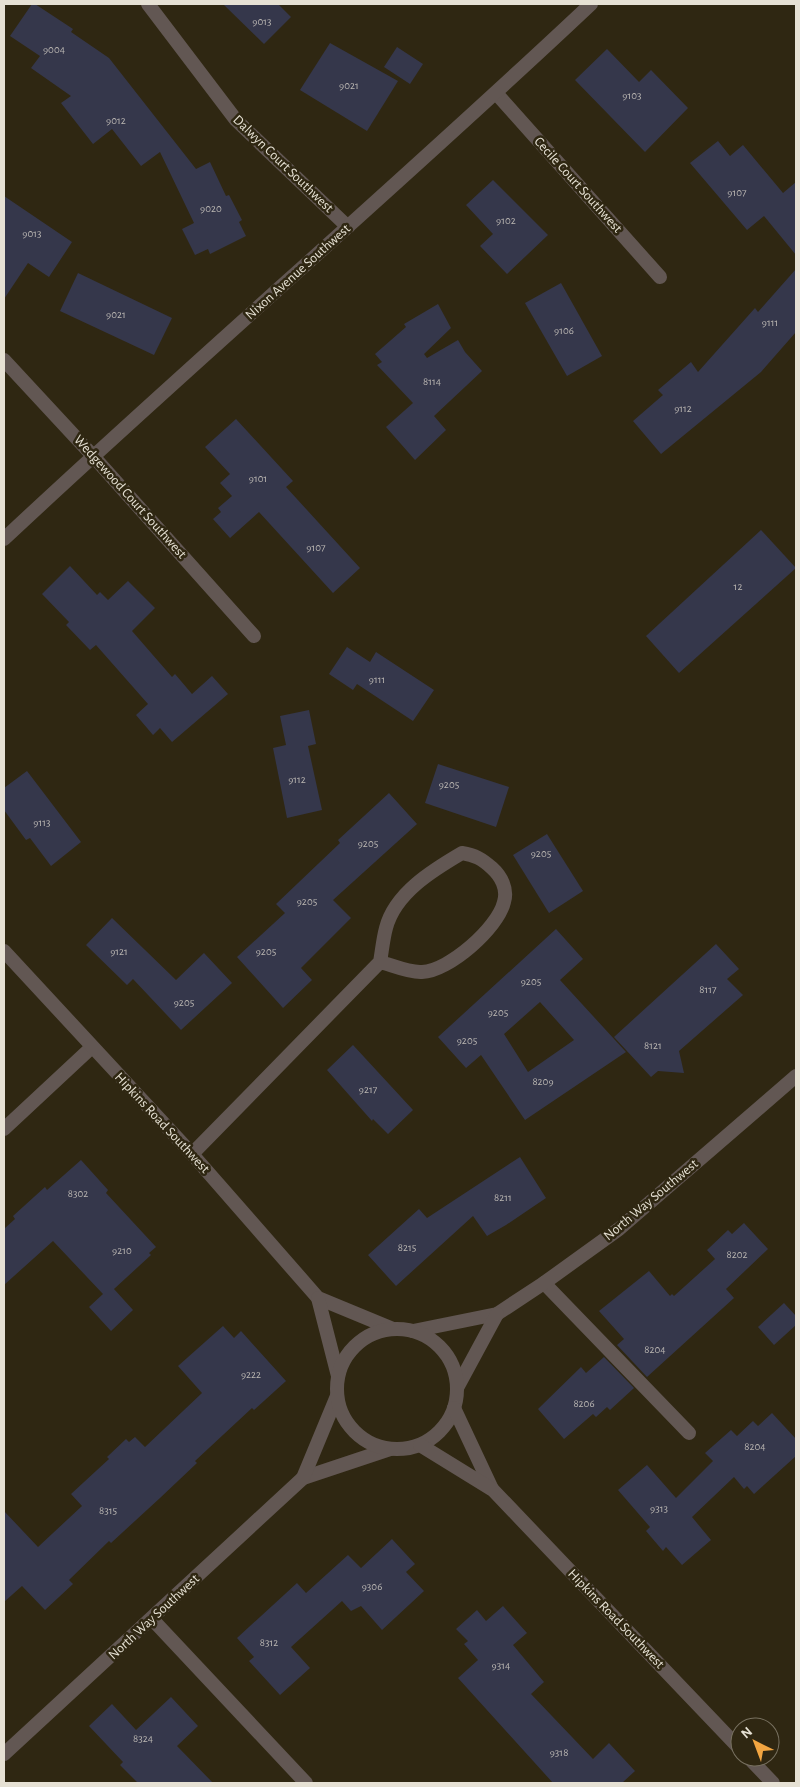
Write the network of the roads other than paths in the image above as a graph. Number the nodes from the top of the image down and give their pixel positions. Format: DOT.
graph roads {
  1 [pos="148,4"];
  2 [pos="591,4"];
  3 [pos="496,93"];
  4 [pos="348,227"];
  5 [pos="660,277"];
  6 [pos="4,360"];
  7 [pos="93,456"];
  8 [pos="4,539"];
  9 [pos="254,636"];
  10 [pos="4,951"];
  11 [pos="380,962"];
  12 [pos="92,1047"];
  13 [pos="796,1076"];
  14 [pos="4,1129"];
  15 [pos="192,1154"];
  16 [pos="544,1283"];
  17 [pos="318,1298"];
  18 [pos="498,1314"];
  19 [pos="393,1329"];
  20 [pos="413,1331"];
  21 [pos="338,1376"];
  22 [pos="457,1388"];
  23 [pos="337,1396"];
  24 [pos="454,1408"];
  25 [pos="689,1433"];
  26 [pos="420,1445"];
  27 [pos="390,1449"];
  28 [pos="303,1478"];
  29 [pos="493,1490"];
  30 [pos="152,1619"];
  31 [pos="730,1739"];
  32 [pos="4,1754"];
  33 [pos="758,1767"];
  34 [pos="306,1783"];
  35 [pos="773,1783"];
  1 -- 4 [label="street, Dalwyn Court Southwest"];
  2 -- 3 [label="street, Nixon Avenue Southwest"];
  3 -- 4 [label="street, Nixon Avenue Southwest"];
  3 -- 5 [label="street, Cecile Court Southwest"];
  4 -- 7 [label="street, Nixon Avenue Southwest"];
  6 -- 7 [label="street, Wedgewood Court Southwest"];
  7 -- 8 [label="street, Nixon Avenue Southwest"];
  7 -- 9 [label="street, Wedgewood Court Southwest"];
  10 -- 12 [label="street, Hipkins Road Southwest"];
  11 -- 11 [label="street"];
  11 -- 15 [label="street"];
  12 -- 14 [label="street"];
  12 -- 15 [label="street, Hipkins Road Southwest"];
  13 -- 16 [label="street, North Way Southwest"];
  15 -- 17 [label="street, Hipkins Road Southwest"];
  16 -- 18 [label="street, North Way Southwest"];
  16 -- 25 [label="street"];
  17 -- 19 [label="street, Hipkins Road Southwest"];
  17 -- 21 [label="street, Hipkins Road Southwest"];
  18 -- 20 [label="street, North Way Southwest"];
  18 -- 22 [label="street, North Way Southwest"];
  19 -- 20 [label="street"];
  19 -- 21 [label="street"];
  20 -- 22 [label="street"];
  21 -- 23 [label="street"];
  22 -- 24 [label="street"];
  23 -- 27 [label="street"];
  23 -- 28 [label="street, North Way Southwest"];
  24 -- 26 [label="street"];
  24 -- 29 [label="street, Hipkins Road Southwest"];
  26 -- 27 [label="street"];
  26 -- 29 [label="street, Hipkins Road Southwest"];
  27 -- 28 [label="street, North Way Southwest"];
  28 -- 30 [label="street, North Way Southwest"];
  29 -- 31 [label="street, Hipkins Road Southwest"];
  30 -- 32 [label="street, North Way Southwest"];
  30 -- 34 [label="street"];
  33 -- 35 [label="street"];
}
